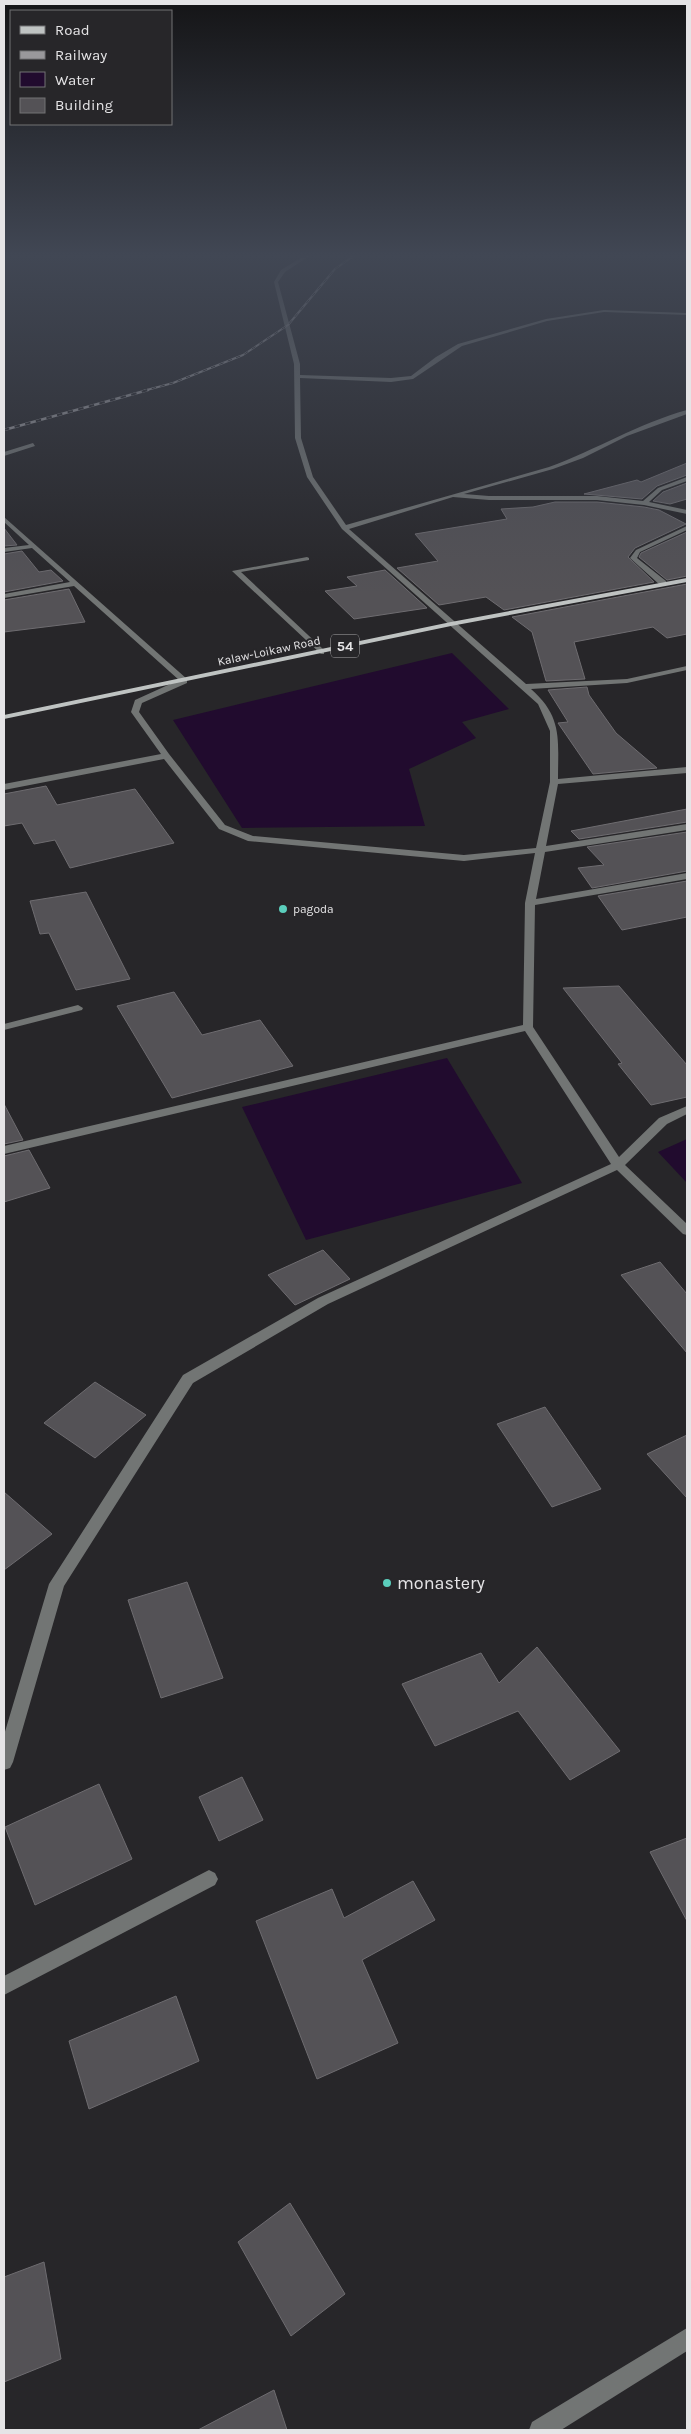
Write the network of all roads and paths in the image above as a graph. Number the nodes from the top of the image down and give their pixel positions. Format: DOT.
graph roads {
  1 [pos="297,367"];
  2 [pos="427,367"];
  3 [pos="297,376"];
  4 [pos="687,412"];
  5 [pos="33,445"];
  6 [pos="4,454"];
  7 [pos="687,479"];
  8 [pos="453,496"];
  9 [pos="644,503"];
  10 [pos="687,512"];
  11 [pos="4,519"];
  12 [pos="344,528"];
  13 [pos="687,528"];
  14 [pos="34,546"];
  15 [pos="4,550"];
  16 [pos="307,559"];
  17 [pos="687,580"];
  18 [pos="76,583"];
  19 [pos="663,583"];
  20 [pos="4,596"];
  21 [pos="451,624"];
  22 [pos="321,652"];
  23 [pos="687,668"];
  24 [pos="184,681"];
  25 [pos="524,687"];
  26 [pos="4,717"];
  27 [pos="166,756"];
  28 [pos="687,770"];
  29 [pos="554,782"];
  30 [pos="4,787"];
  31 [pos="687,827"];
  32 [pos="540,850"];
  33 [pos="687,876"];
  34 [pos="530,903"];
  35 [pos="78,1008"];
  36 [pos="528,1027"];
  37 [pos="4,1028"];
  38 [pos="687,1110"];
  39 [pos="4,1150"];
  40 [pos="618,1164"];
  41 [pos="687,1231"];
  42 [pos="4,1762"];
  43 [pos="209,1879"];
  44 [pos="4,1986"];
  45 [pos="687,2339"];
  46 [pos="540,2430"];
  1 -- 3 [label="street"];
  2 -- 3 [label="street"];
  3 -- 12 [label="street"];
  4 -- 8 [label="street"];
  5 -- 6 [label="street"];
  7 -- 9 [label="street"];
  8 -- 9 [label="street"];
  8 -- 12 [label="street"];
  9 -- 10 [label="street"];
  11 -- 14 [label="street"];
  12 -- 21 [label="street"];
  13 -- 19 [label="street"];
  14 -- 15 [label="street"];
  14 -- 18 [label="street"];
  16 -- 22 [label="street"];
  17 -- 19 [label="main road, Kalaw-Loikaw Road / 54"];
  18 -- 20 [label="street"];
  18 -- 24 [label="street"];
  19 -- 21 [label="main road, Kalaw-Loikaw Road / 54"];
  21 -- 22 [label="main road, Kalaw-Loikaw Road / 54"];
  21 -- 25 [label="street"];
  22 -- 24 [label="main road, Kalaw-Loikaw Road / 54"];
  23 -- 25 [label="street"];
  24 -- 26 [label="main road, Kalaw-Loikaw Road / 54"];
  24 -- 27 [label="street"];
  25 -- 29 [label="street"];
  27 -- 30 [label="street"];
  27 -- 32 [label="street"];
  28 -- 29 [label="street"];
  29 -- 32 [label="street"];
  31 -- 32 [label="street"];
  32 -- 34 [label="street"];
  33 -- 34 [label="street"];
  34 -- 36 [label="street"];
  35 -- 37 [label="street"];
  36 -- 39 [label="street"];
  36 -- 40 [label="street"];
  38 -- 40 [label="street"];
  40 -- 41 [label="street"];
  40 -- 42 [label="street"];
  43 -- 44 [label="street"];
  45 -- 46 [label="street"];
}
